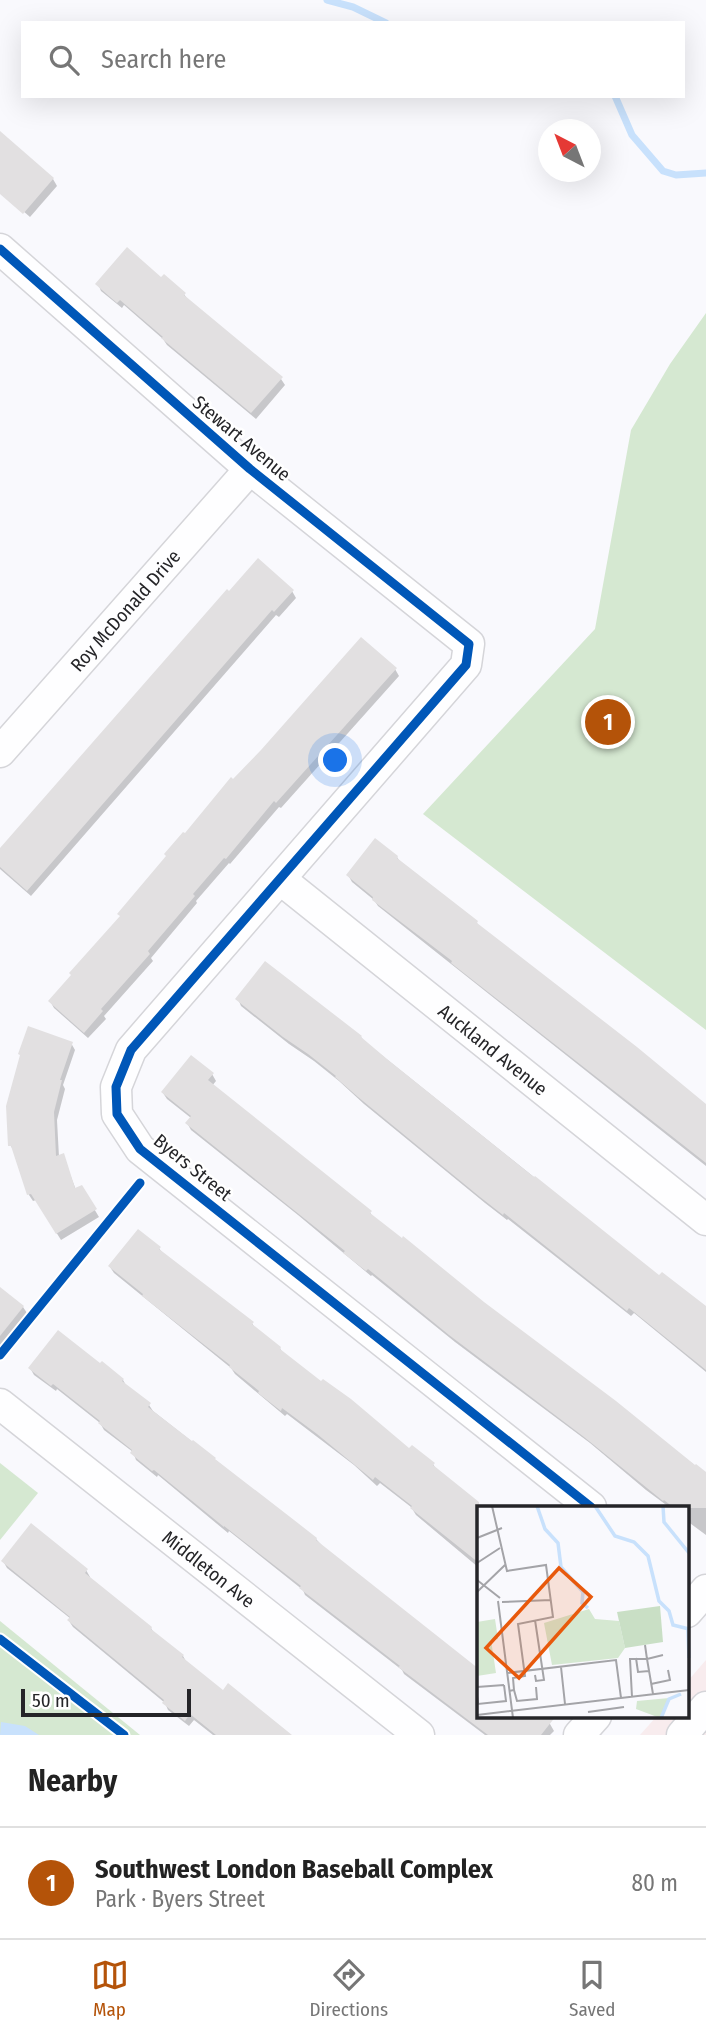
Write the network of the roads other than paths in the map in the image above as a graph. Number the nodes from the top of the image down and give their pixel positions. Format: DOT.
graph roads {
  1 [pos="0,250"];
  2 [pos="250,469"];
  3 [pos="469,644"];
  4 [pos="0,752"];
  5 [pos="280,878"];
  6 [pos="706,1220"];
  7 [pos="0,1404"];
  8 [pos="590,1506"];
  9 [pos="706,1707"];
  10 [pos="595,1717"];
  11 [pos="419,1735"];
  12 [pos="579,1735"];
  13 [pos="682,1735"];
  1 -- 2 [label="street, Stewart Avenue"];
  2 -- 3 [label="street, Stewart Avenue"];
  2 -- 4 [label="street, Roy McDonald Drive"];
  3 -- 5 [label="street, Byers Street"];
  5 -- 6 [label="street, Auckland Avenue"];
  5 -- 8 [label="street, Byers Street"];
  7 -- 11 [label="street, Middleton Ave"];
  9 -- 13 [label="street"];
  10 -- 12 [label="street"];
}
